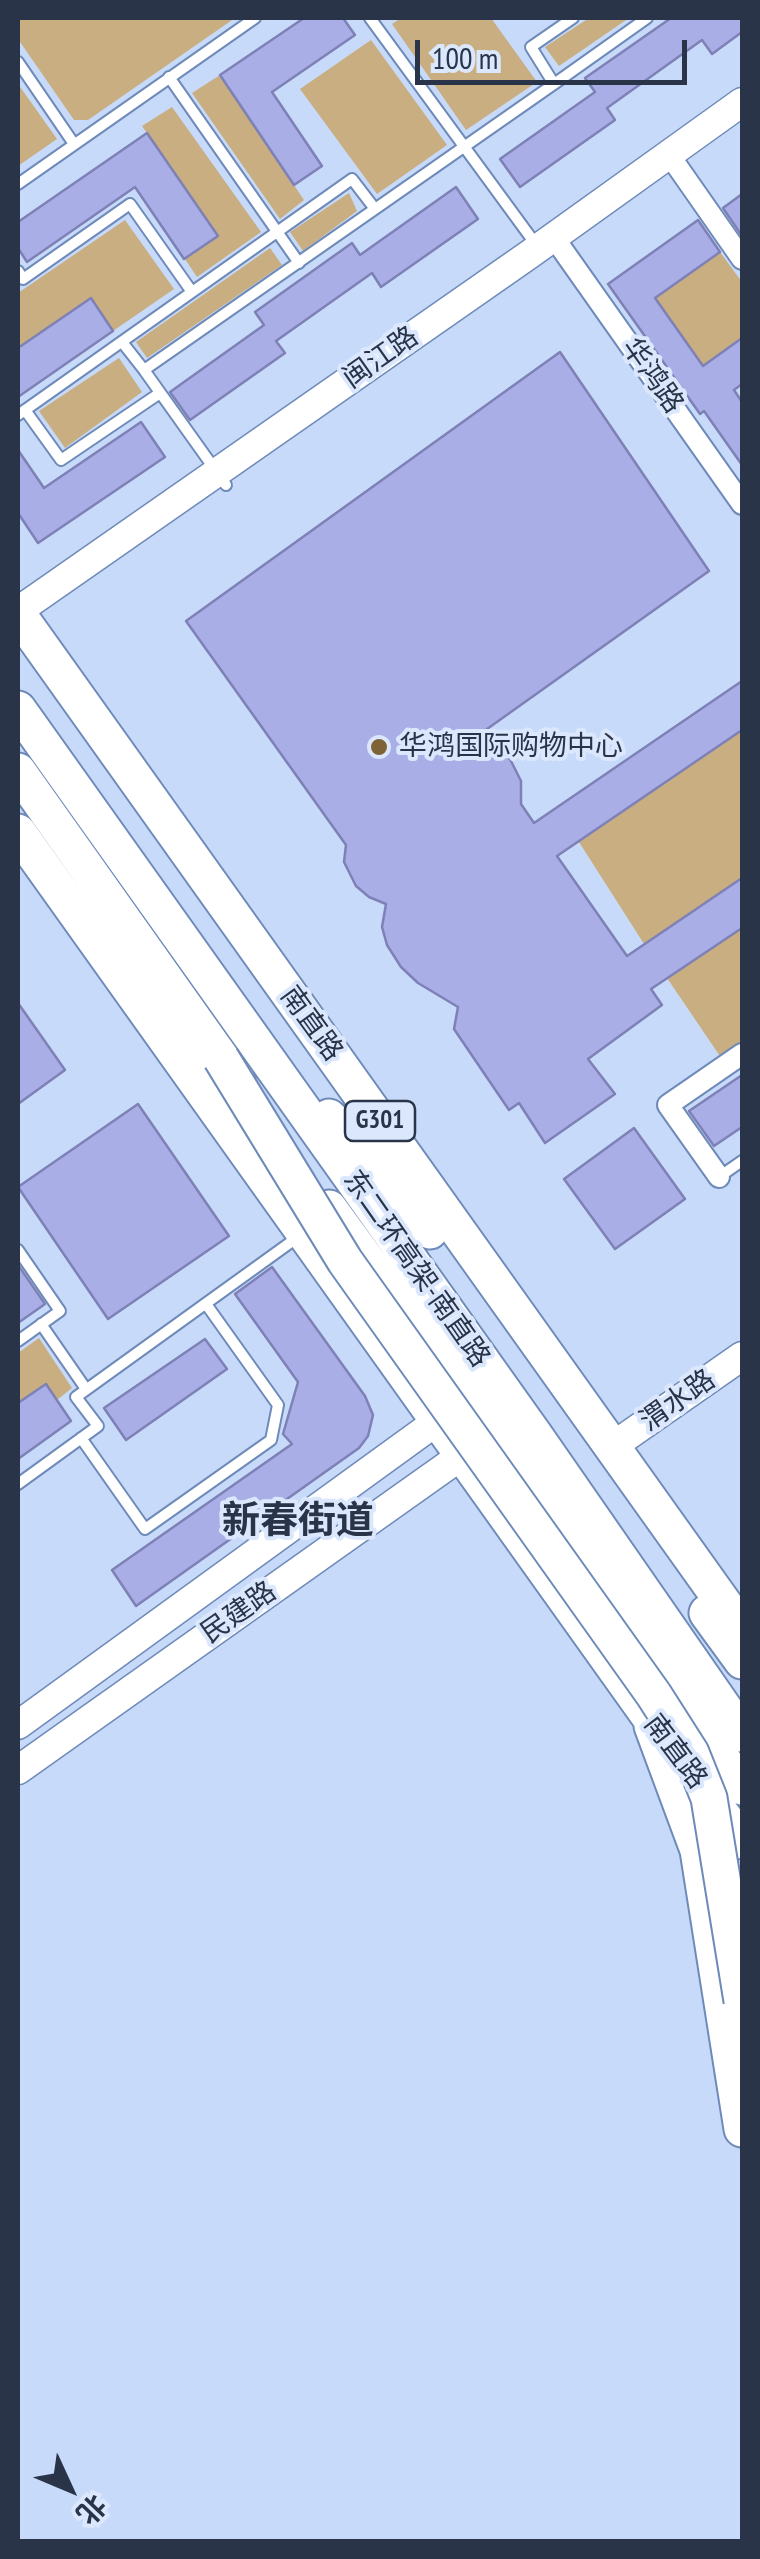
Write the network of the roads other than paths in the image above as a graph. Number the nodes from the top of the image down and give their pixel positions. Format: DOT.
graph roads {
  1 [pos="254,18"];
  2 [pos="370,18"];
  3 [pos="573,18"];
  4 [pos="648,18"];
  5 [pos="18,62"];
  6 [pos="169,78"];
  7 [pos="554,84"];
  8 [pos="742,102"];
  9 [pos="742,120"];
  10 [pos="74,144"];
  11 [pos="464,147"];
  12 [pos="677,166"];
  13 [pos="18,184"];
  14 [pos="375,209"];
  15 [pos="277,232"];
  16 [pos="549,252"];
  17 [pos="742,259"];
  18 [pos="299,262"];
  19 [pos="18,271"];
  20 [pos="192,292"];
  21 [pos="122,342"];
  22 [pos="144,370"];
  23 [pos="160,392"];
  24 [pos="21,412"];
  25 [pos="222,479"];
  26 [pos="742,504"];
  27 [pos="20,617"];
  28 [pos="18,709"];
  29 [pos="18,772"];
  30 [pos="18,832"];
  31 [pos="248,1031"];
  32 [pos="742,1054"];
  33 [pos="221,1058"];
  34 [pos="742,1161"];
  35 [pos="719,1178"];
  36 [pos="303,1233"];
  37 [pos="18,1250"];
  38 [pos="206,1304"];
  39 [pos="41,1324"];
  40 [pos="18,1341"];
  41 [pos="742,1356"];
  42 [pos="86,1390"];
  43 [pos="436,1422"];
  44 [pos="81,1438"];
  45 [pos="613,1446"];
  46 [pos="460,1456"];
  47 [pos="18,1484"];
  48 [pos="740,1619"];
  49 [pos="742,1661"];
  50 [pos="650,1720"];
  51 [pos="18,1725"];
  52 [pos="742,1734"];
  53 [pos="18,1770"];
  54 [pos="742,1787"];
  55 [pos="742,1841"];
  56 [pos="698,1850"];
  57 [pos="742,1969"];
  58 [pos="742,2001"];
  59 [pos="742,2129"];
  1 -- 6 [label="lane"];
  2 -- 11 [label="lane"];
  3 -- 7 [label="lane"];
  4 -- 7 [label="lane"];
  5 -- 10 [label="lane"];
  6 -- 10 [label="lane"];
  6 -- 15 [label="lane"];
  7 -- 11 [label="lane"];
  8 -- 16 [label="street, 闽江路"];
  9 -- 12 [label="street, 闽江路"];
  10 -- 13 [label="lane"];
  11 -- 14 [label="lane"];
  11 -- 16 [label="lane"];
  12 -- 16 [label="street, 闽江路"];
  12 -- 17 [label="street"];
  14 -- 15 [label="lane"];
  14 -- 18 [label="lane"];
  15 -- 18 [label="lane"];
  15 -- 20 [label="lane"];
  16 -- 25 [label="street, 闽江路"];
  16 -- 26 [label="street, 华鸿路"];
  18 -- 22 [label="lane"];
  19 -- 20 [label="lane"];
  20 -- 21 [label="lane"];
  21 -- 22 [label="lane"];
  21 -- 24 [label="lane"];
  22 -- 23 [label="lane"];
  23 -- 24 [label="lane"];
  23 -- 25 [label="lane"];
  25 -- 27 [label="street, 闽江路"];
  27 -- 45 [label="highway, 南直路 / G301"];
  28 -- 31 [label="highway, 东二环高架-南直路"];
  29 -- 33 [label="highway, 东二环高架-南直路"];
  30 -- 36 [label="highway, 南直路"];
  31 -- 49 [label="highway"];
  31 -- 52 [label="highway, 东二环高架-南直路"];
  32 -- 35 [label="street"];
  33 -- 54 [label="highway, 东二环高架-南直路, bridge"];
  33 -- 58 [label="highway, bridge"];
  34 -- 35 [label="lane"];
  36 -- 38 [label="lane"];
  36 -- 43 [label="highway, 南直路"];
  37 -- 39 [label="lane"];
  38 -- 42 [label="lane"];
  38 -- 44 [label="lane"];
  39 -- 40 [label="lane"];
  39 -- 42 [label="lane"];
  41 -- 45 [label="street, 渭水路"];
  42 -- 44 [label="lane"];
  43 -- 46 [label="highway, 南直路"];
  43 -- 51 [label="street, 民建路"];
  44 -- 47 [label="lane"];
  45 -- 48 [label="highway, 南直路 / G301"];
  46 -- 50 [label="highway, 南直路"];
  46 -- 53 [label="street, 民建路"];
  50 -- 55 [label="highway, 南直路"];
  50 -- 56 [label="highway"];
  56 -- 57 [label="highway"];
  56 -- 59 [label="highway"];
}
